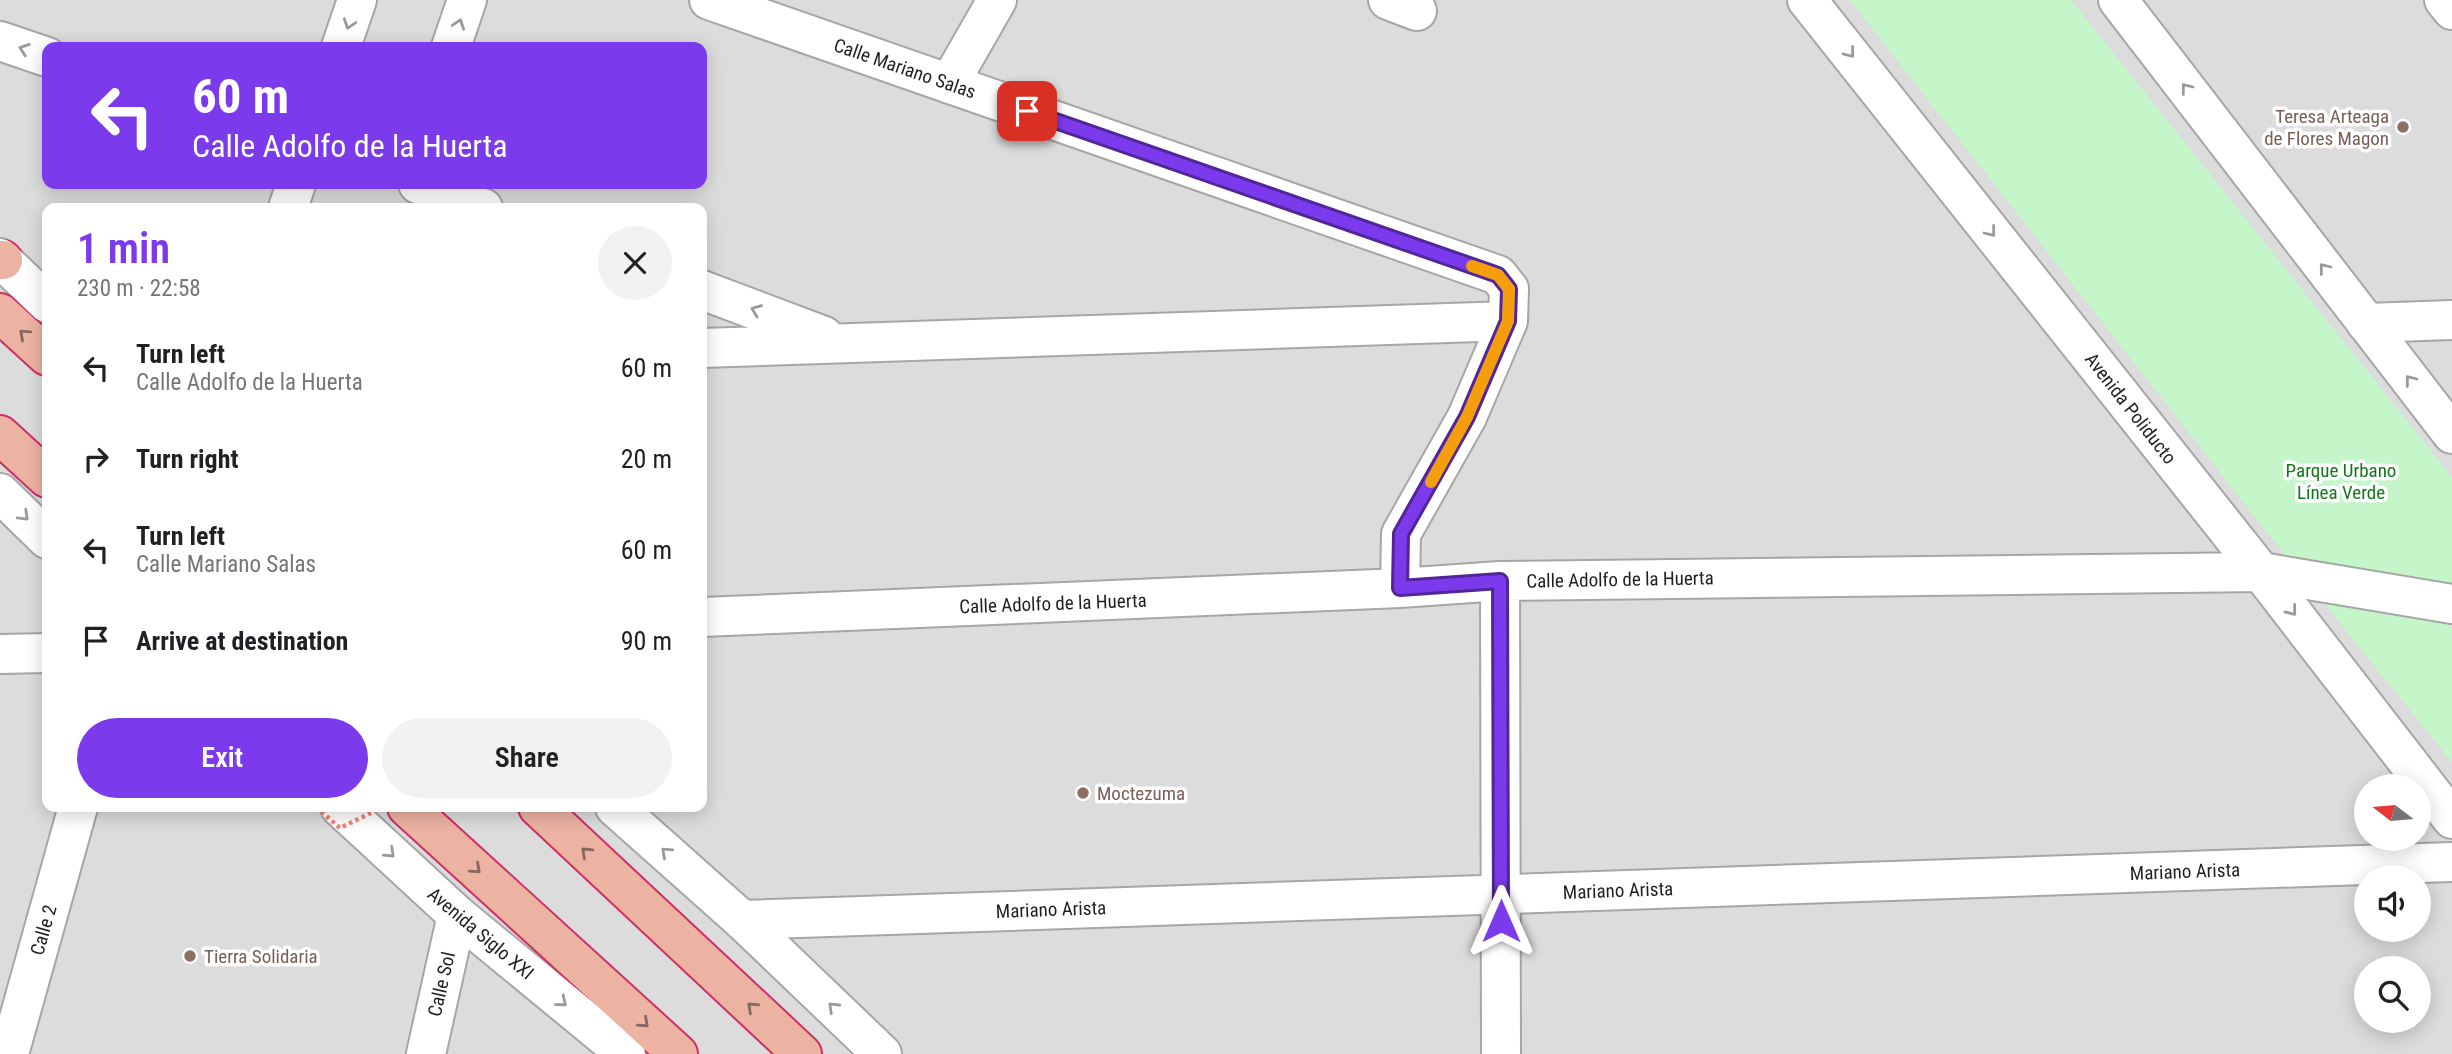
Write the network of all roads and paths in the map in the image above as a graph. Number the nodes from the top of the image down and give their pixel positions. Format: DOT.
graph roads {
  1 [pos="356,0"];
  2 [pos="467,0"];
  3 [pos="709,0"];
  4 [pos="997,0"];
  5 [pos="1807,0"];
  6 [pos="2118,0"];
  7 [pos="2444,0"];
  8 [pos="2452,10"];
  9 [pos="0,41"];
  10 [pos="343,42"];
  11 [pos="453,42"];
  12 [pos="42,55"];
  13 [pos="949,84"];
  14 [pos="432,189"];
  15 [pos="469,203"];
  16 [pos="1,259"];
  17 [pos="707,292"];
  18 [pos="42,298"];
  19 [pos="0,313"];
  20 [pos="2452,320"];
  21 [pos="1508,321"];
  22 [pos="2366,323"];
  23 [pos="842,343"];
  24 [pos="707,348"];
  25 [pos="42,351"];
  26 [pos="2452,434"];
  27 [pos="0,435"];
  28 [pos="42,473"];
  29 [pos="0,494"];
  30 [pos="42,534"];
  31 [pos="2261,572"];
  32 [pos="1500,581"];
  33 [pos="1400,588"];
  34 [pos="2452,604"];
  35 [pos="707,617"];
  36 [pos="42,653"];
  37 [pos="0,654"];
  38 [pos="77,812"];
  39 [pos="322,812"];
  40 [pos="345,812"];
  41 [pos="373,812"];
  42 [pos="412,812"];
  43 [pos="543,812"];
  44 [pos="621,812"];
  45 [pos="2452,819"];
  46 [pos="2452,862"];
  47 [pos="1501,894"];
  48 [pos="457,915"];
  49 [pos="742,920"];
  50 [pos="9,1054"];
  51 [pos="426,1054"];
  52 [pos="626,1054"];
  53 [pos="678,1054"];
  54 [pos="802,1054"];
  55 [pos="882,1054"];
  56 [pos="1501,1054"];
  1 -- 10 [label="street, one-way"];
  11 -- 2 [label="street, one-way"];
  3 -- 13 [label="street, Calle Mariano Salas"];
  4 -- 13 [label="street"];
  5 -- 31 [label="street, Avenida Poliducto, one-way"];
  22 -- 6 [label="street, one-way"];
  7 -- 8 [label="street"];
  12 -- 9 [label="street, one-way"];
  13 -- 21 [label="street, Calle Mariano Salas"];
  14 -- 15 [label="street"];
  16 -- 18 [label="street"];
  23 -- 17 [label="street, one-way"];
  25 -- 19 [label="highway, one-way"];
  20 -- 22 [label="street"];
  21 -- 23 [label="street"];
  21 -- 33 [label="street"];
  26 -- 22 [label="street, one-way"];
  23 -- 24 [label="street"];
  27 -- 28 [label="highway"];
  29 -- 30 [label="street, one-way"];
  31 -- 32 [label="street, Calle Adolfo de la Huerta"];
  31 -- 34 [label="street, Calle Adolfo de la Huerta"];
  31 -- 45 [label="street, Avenida Poliducto, one-way"];
  32 -- 33 [label="street, Calle Adolfo de la Huerta"];
  32 -- 47 [label="street"];
  33 -- 35 [label="street, Calle Adolfo de la Huerta"];
  36 -- 37 [label="street"];
  38 -- 50 [label="street, Calle 2"];
  39 -- 41 [label="path, bridge"];
  40 -- 48 [label="street, Avenida Siglo XXI, one-way"];
  42 -- 53 [label="highway, one-way"];
  54 -- 43 [label="highway, one-way"];
  49 -- 44 [label="street, one-way"];
  46 -- 47 [label="street, Mariano Arista"];
  47 -- 49 [label="street, Mariano Arista"];
  47 -- 56 [label="street"];
  48 -- 51 [label="street, Calle Sol"];
  48 -- 52 [label="street, Avenida Siglo XXI, one-way"];
  55 -- 49 [label="street, one-way"];
}
